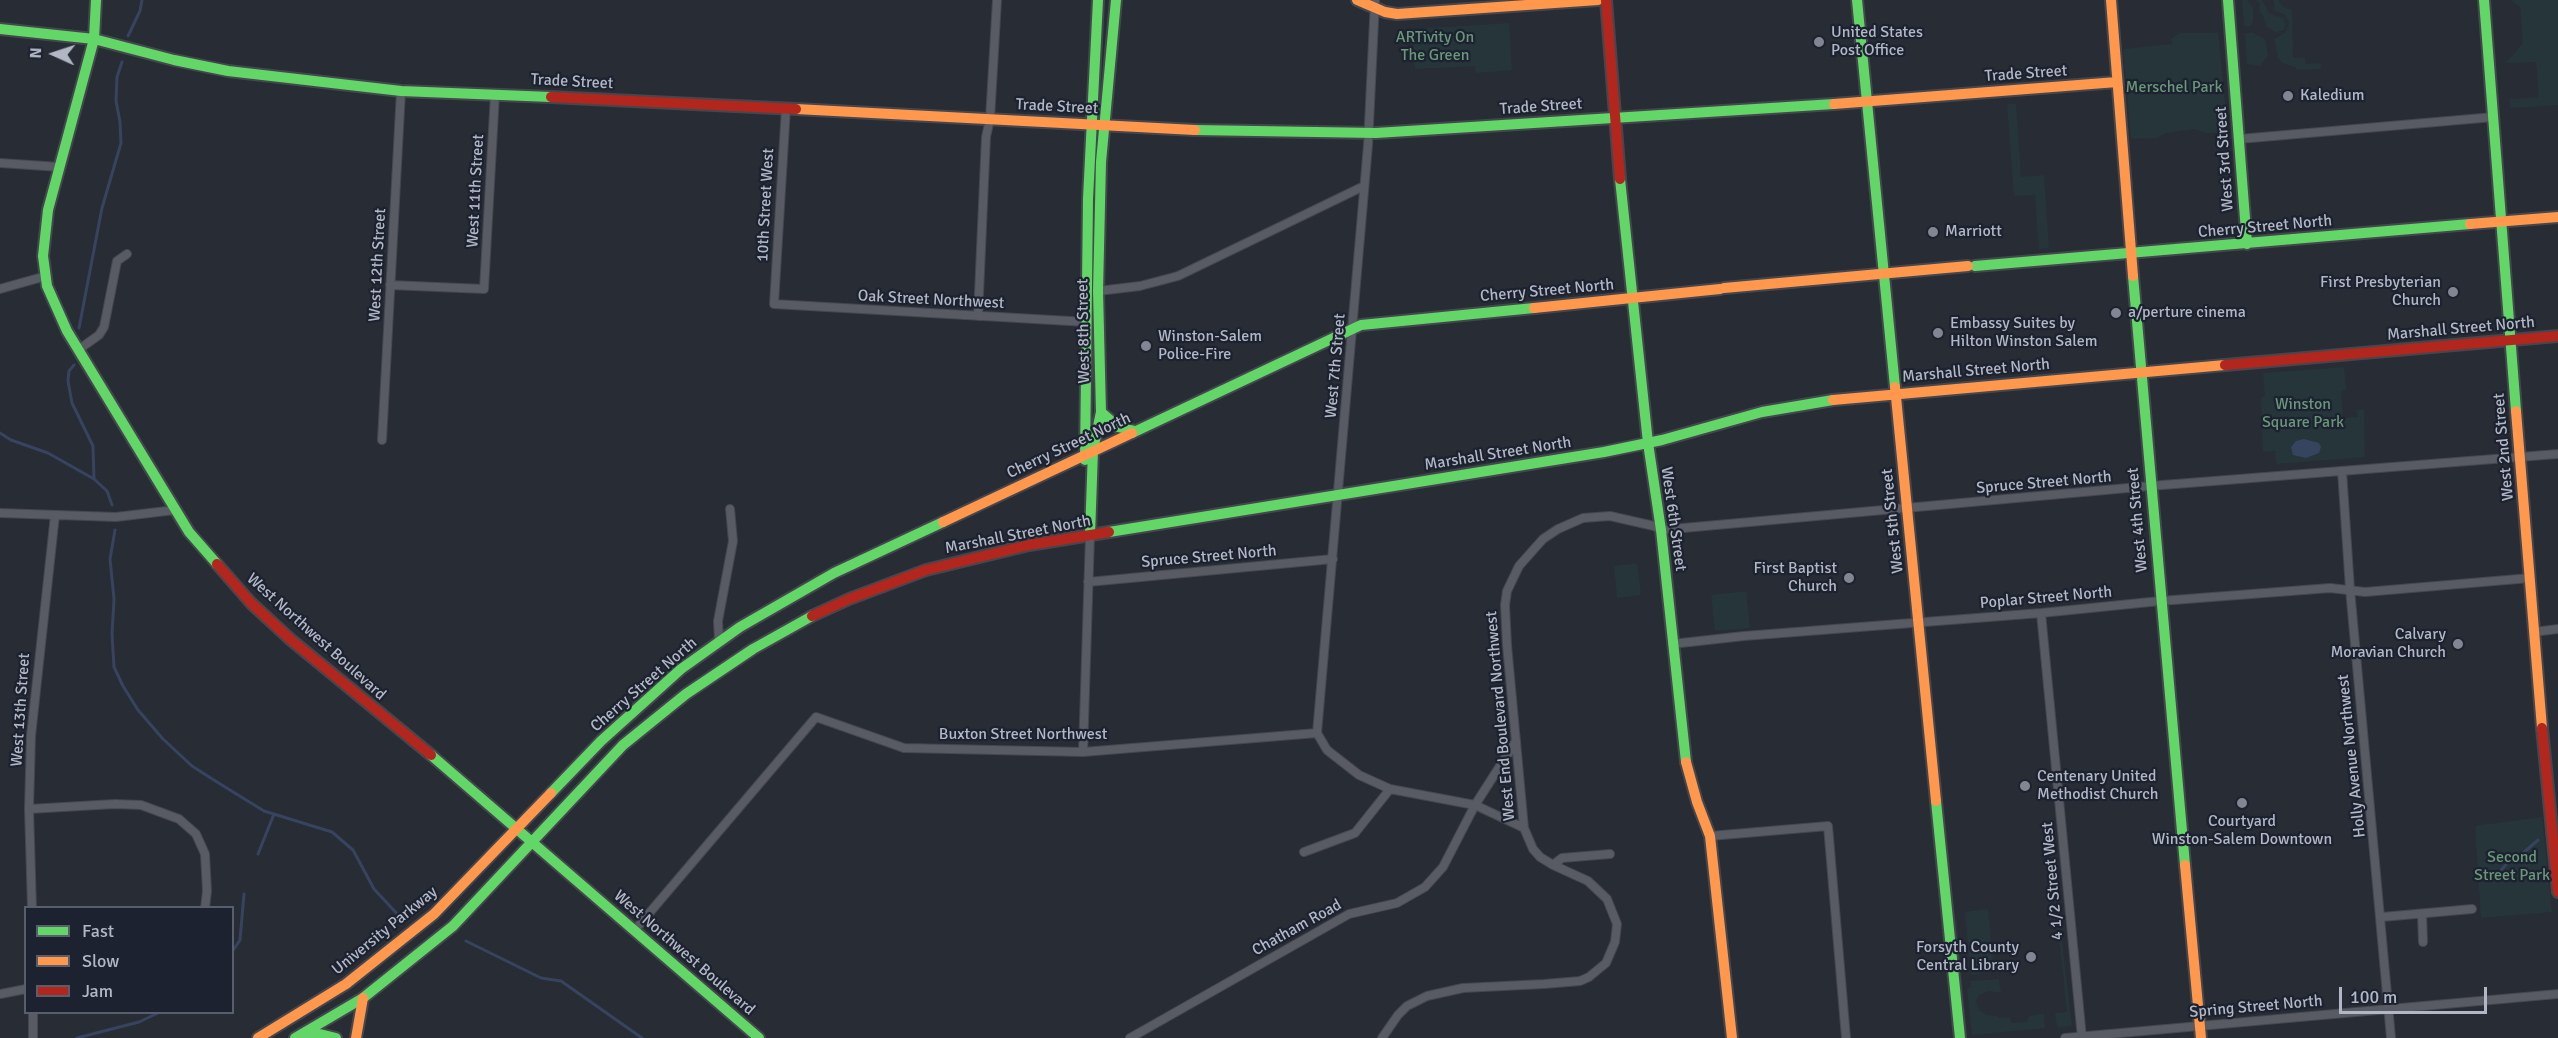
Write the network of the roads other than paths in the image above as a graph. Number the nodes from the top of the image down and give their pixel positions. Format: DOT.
graph roads {
  1 [pos="96,0"];
  2 [pos="997,0"];
  3 [pos="1098,0"];
  4 [pos="1116,0"];
  5 [pos="1357,0"];
  6 [pos="1598,0"];
  7 [pos="1606,0"];
  8 [pos="1857,0"];
  9 [pos="2111,0"];
  10 [pos="2228,0"];
  11 [pos="2484,0"];
  12 [pos="1375,4"];
  13 [pos="0,29"];
  14 [pos="94,39"];
  15 [pos="2117,82"];
  16 [pos="401,91"];
  17 [pos="495,94"];
  18 [pos="1867,102"];
  19 [pos="786,108"];
  20 [pos="2494,117"];
  21 [pos="1615,118"];
  22 [pos="990,119"];
  23 [pos="1092,124"];
  24 [pos="1104,125"];
  25 [pos="1368,132"];
  26 [pos="2239,139"];
  27 [pos="0,163"];
  28 [pos="60,167"];
  29 [pos="1364,186"];
  30 [pos="2558,217"];
  31 [pos="2501,222"];
  32 [pos="2247,244"];
  33 [pos="127,254"];
  34 [pos="2132,254"];
  35 [pos="1884,273"];
  36 [pos="46,276"];
  37 [pos="390,285"];
  38 [pos="0,289"];
  39 [pos="1098,291"];
  40 [pos="1633,298"];
  41 [pos="774,304"];
  42 [pos="978,316"];
  43 [pos="1087,322"];
  44 [pos="1352,329"];
  45 [pos="2558,336"];
  46 [pos="2511,340"];
  47 [pos="78,350"];
  48 [pos="2142,371"];
  49 [pos="1895,393"];
  50 [pos="1101,412"];
  51 [pos="1136,431"];
  52 [pos="382,440"];
  53 [pos="1648,443"];
  54 [pos="1089,452"];
  55 [pos="2558,454"];
  56 [pos="2520,457"];
  57 [pos="2342,471"];
  58 [pos="2150,486"];
  59 [pos="1338,495"];
  60 [pos="730,509"];
  61 [pos="175,510"];
  62 [pos="1906,510"];
  63 [pos="0,513"];
  64 [pos="55,515"];
  65 [pos="1661,530"];
  66 [pos="1090,535"];
  67 [pos="1541,541"];
  68 [pos="1333,559"];
  69 [pos="2530,578"];
  70 [pos="1088,582"];
  71 [pos="2350,589"];
  72 [pos="2160,601"];
  73 [pos="2041,613"];
  74 [pos="1919,623"];
  75 [pos="2558,630"];
  76 [pos="2534,632"];
  77 [pos="719,641"];
  78 [pos="1672,644"];
  79 [pos="1317,733"];
  80 [pos="1516,741"];
  81 [pos="1083,752"];
  82 [pos="1390,789"];
  83 [pos="1475,805"];
  84 [pos="29,809"];
  85 [pos="516,828"];
  86 [pos="1524,828"];
  87 [pos="2555,831"];
  88 [pos="1710,836"];
  89 [pos="532,842"];
  90 [pos="1304,852"];
  91 [pos="1610,854"];
  92 [pos="1553,866"];
  93 [pos="2558,892"];
  94 [pos="32,906"];
  95 [pos="205,906"];
  96 [pos="2472,909"];
  97 [pos="2422,914"];
  98 [pos="2382,917"];
  99 [pos="634,931"];
  100 [pos="2423,942"];
  101 [pos="24,989"];
  102 [pos="0,993"];
  103 [pos="2558,994"];
  104 [pos="363,998"];
  105 [pos="2390,1008"];
  106 [pos="33,1014"];
  107 [pos="2200,1026"];
  108 [pos="2082,1037"];
  109 [pos="33,1038"];
  110 [pos="258,1038"];
  111 [pos="295,1038"];
  112 [pos="309,1038"];
  113 [pos="336,1038"];
  114 [pos="356,1038"];
  115 [pos="759,1038"];
  116 [pos="1130,1038"];
  117 [pos="1382,1038"];
  118 [pos="1732,1038"];
  119 [pos="1846,1038"];
  120 [pos="1960,1038"];
  121 [pos="2065,1038"];
  122 [pos="2201,1038"];
  123 [pos="2391,1038"];
  1 -- 14 [label="main road, West Northwest Boulevard"];
  2 -- 22 [label="street"];
  3 -- 23 [label="main road, West 8th Street"];
  4 -- 24 [label="main road, West 8th Street"];
  5 -- 12 [label="main road"];
  6 -- 12 [label="main road"];
  7 -- 21 [label="main road, West 6th Street"];
  8 -- 18 [label="main road, West 5th Street"];
  9 -- 15 [label="main road, West 4th Street"];
  10 -- 26 [label="main road, West 3rd Street"];
  11 -- 20 [label="main road, West 2nd Street"];
  12 -- 25 [label="street, West 7th Street"];
  13 -- 14 [label="main road, Trade Street"];
  14 -- 16 [label="main road, Trade Street"];
  14 -- 28 [label="main road, West Northwest Boulevard"];
  15 -- 18 [label="main road, Trade Street"];
  15 -- 34 [label="main road, West 4th Street"];
  16 -- 17 [label="main road, Trade Street"];
  16 -- 37 [label="street, West 12th Street"];
  17 -- 19 [label="main road, Trade Street"];
  17 -- 37 [label="street, West 11th Street"];
  18 -- 21 [label="main road, Trade Street"];
  18 -- 35 [label="main road, West 5th Street"];
  19 -- 22 [label="main road, Trade Street"];
  19 -- 41 [label="street, 10th Street West"];
  20 -- 26 [label="street"];
  20 -- 31 [label="main road, West 2nd Street"];
  21 -- 25 [label="main road, Trade Street"];
  21 -- 40 [label="main road, West 6th Street"];
  22 -- 23 [label="main road, Trade Street"];
  22 -- 42 [label="street"];
  23 -- 24 [label="main road, Trade Street"];
  23 -- 43 [label="main road, West 8th Street"];
  24 -- 25 [label="main road, Trade Street"];
  24 -- 39 [label="main road, West 8th Street"];
  25 -- 29 [label="street, West 7th Street"];
  26 -- 32 [label="main road, West 3rd Street"];
  27 -- 28 [label="street"];
  28 -- 36 [label="main road, West Northwest Boulevard"];
  29 -- 39 [label="street"];
  29 -- 44 [label="street, West 7th Street"];
  30 -- 31 [label="main road, Cherry Street North"];
  31 -- 32 [label="main road, Cherry Street North"];
  31 -- 46 [label="main road, West 2nd Street"];
  32 -- 34 [label="main road, Cherry Street North"];
  33 -- 47 [label="street"];
  34 -- 35 [label="main road, Cherry Street North"];
  34 -- 48 [label="main road, West 4th Street"];
  35 -- 40 [label="main road, Cherry Street North"];
  35 -- 49 [label="main road, West 5th Street"];
  36 -- 38 [label="street"];
  36 -- 47 [label="main road, West Northwest Boulevard"];
  37 -- 52 [label="street, West 12th Street"];
  39 -- 50 [label="main road, West 8th Street"];
  40 -- 44 [label="main road, Cherry Street North"];
  40 -- 53 [label="main road, West 6th Street"];
  41 -- 42 [label="street, Oak Street Northwest"];
  42 -- 43 [label="street, Oak Street Northwest"];
  43 -- 54 [label="main road, West 8th Street"];
  44 -- 51 [label="main road, Cherry Street North"];
  44 -- 59 [label="street, West 7th Street"];
  45 -- 46 [label="main road, Marshall Street North"];
  46 -- 48 [label="main road, Marshall Street North"];
  46 -- 56 [label="main road, West 2nd Street"];
  47 -- 61 [label="main road, West Northwest Boulevard"];
  48 -- 49 [label="main road, Marshall Street North"];
  48 -- 58 [label="main road, West 4th Street"];
  49 -- 53 [label="main road, Marshall Street North"];
  49 -- 62 [label="main road, West 5th Street"];
  50 -- 51 [label="main road"];
  50 -- 54 [label="main road, West 8th Street"];
  51 -- 54 [label="main road, Cherry Street North"];
  53 -- 59 [label="main road, Marshall Street North"];
  53 -- 65 [label="main road, West 6th Street"];
  54 -- 66 [label="main road, West 8th Street"];
  54 -- 77 [label="main road, Cherry Street North"];
  55 -- 56 [label="street, Spruce Street North"];
  56 -- 57 [label="street, Spruce Street North"];
  56 -- 69 [label="main road, West 2nd Street"];
  57 -- 58 [label="street, Spruce Street North"];
  57 -- 71 [label="street, Holly Avenue Northwest"];
  58 -- 62 [label="street, Spruce Street North"];
  58 -- 72 [label="main road, West 4th Street"];
  59 -- 66 [label="main road, Marshall Street North"];
  59 -- 68 [label="street, West 7th Street"];
  60 -- 77 [label="street"];
  61 -- 64 [label="street"];
  61 -- 85 [label="main road, West Northwest Boulevard"];
  62 -- 65 [label="street, Spruce Street North"];
  62 -- 74 [label="main road, West 5th Street"];
  63 -- 64 [label="street"];
  64 -- 84 [label="street, West 13th Street"];
  65 -- 67 [label="street, Spruce Street North"];
  65 -- 78 [label="main road, West 6th Street"];
  66 -- 70 [label="street, West 8th Street"];
  66 -- 89 [label="main road, Marshall Street North"];
  67 -- 80 [label="street, West End Boulevard Northwest"];
  68 -- 70 [label="street, Spruce Street North"];
  68 -- 79 [label="street, West 7th Street"];
  69 -- 71 [label="street, Poplar Street North"];
  69 -- 76 [label="main road, West 2nd Street"];
  70 -- 81 [label="street, West 8th Street"];
  71 -- 72 [label="street, Poplar Street North"];
  71 -- 98 [label="street, Holly Avenue Northwest"];
  72 -- 73 [label="street, Poplar Street North"];
  72 -- 107 [label="main road, West 4th Street"];
  73 -- 74 [label="street, Poplar Street North"];
  73 -- 108 [label="street, 4 1/2 Street West"];
  74 -- 78 [label="street, Poplar Street North"];
  74 -- 120 [label="main road, West 5th Street"];
  75 -- 76 [label="street"];
  76 -- 87 [label="main road, West 2nd Street"];
  77 -- 85 [label="main road, Cherry Street North"];
  78 -- 88 [label="main road, West 6th Street"];
  79 -- 81 [label="street, Buxton Street Northwest"];
  79 -- 82 [label="street"];
  80 -- 83 [label="street, Chatham Road"];
  80 -- 86 [label="street, West End Boulevard Northwest"];
  81 -- 99 [label="street, Buxton Street Northwest"];
  82 -- 83 [label="street"];
  82 -- 90 [label="street"];
  83 -- 86 [label="street"];
  83 -- 116 [label="street, Chatham Road"];
  84 -- 94 [label="street, West 13th Street"];
  84 -- 95 [label="street"];
  85 -- 89 [label="main road, West Northwest Boulevard"];
  85 -- 110 [label="main road, University Parkway"];
  86 -- 92 [label="street, West End Boulevard Northwest"];
  87 -- 93 [label="main road, West 2nd Street"];
  88 -- 118 [label="main road, West 6th Street"];
  88 -- 119 [label="street"];
  89 -- 99 [label="main road, West Northwest Boulevard"];
  89 -- 104 [label="main road"];
  91 -- 92 [label="street"];
  92 -- 117 [label="street, West End Boulevard Northwest"];
  96 -- 97 [label="street"];
  97 -- 98 [label="street"];
  97 -- 100 [label="street"];
  98 -- 105 [label="street, Holly Avenue Northwest"];
  99 -- 115 [label="main road, West Northwest Boulevard"];
  101 -- 102 [label="street"];
  103 -- 105 [label="street, Spring Street North"];
  104 -- 111 [label="main road"];
  104 -- 114 [label="main road"];
  105 -- 107 [label="street, Spring Street North"];
  105 -- 123 [label="street, Holly Avenue Northwest"];
  106 -- 109 [label="street"];
  107 -- 108 [label="street, Spring Street North"];
  107 -- 122 [label="main road, West 4th Street"];
  108 -- 121 [label="street, Spring Street North"];
  112 -- 113 [label="main road"];
}
